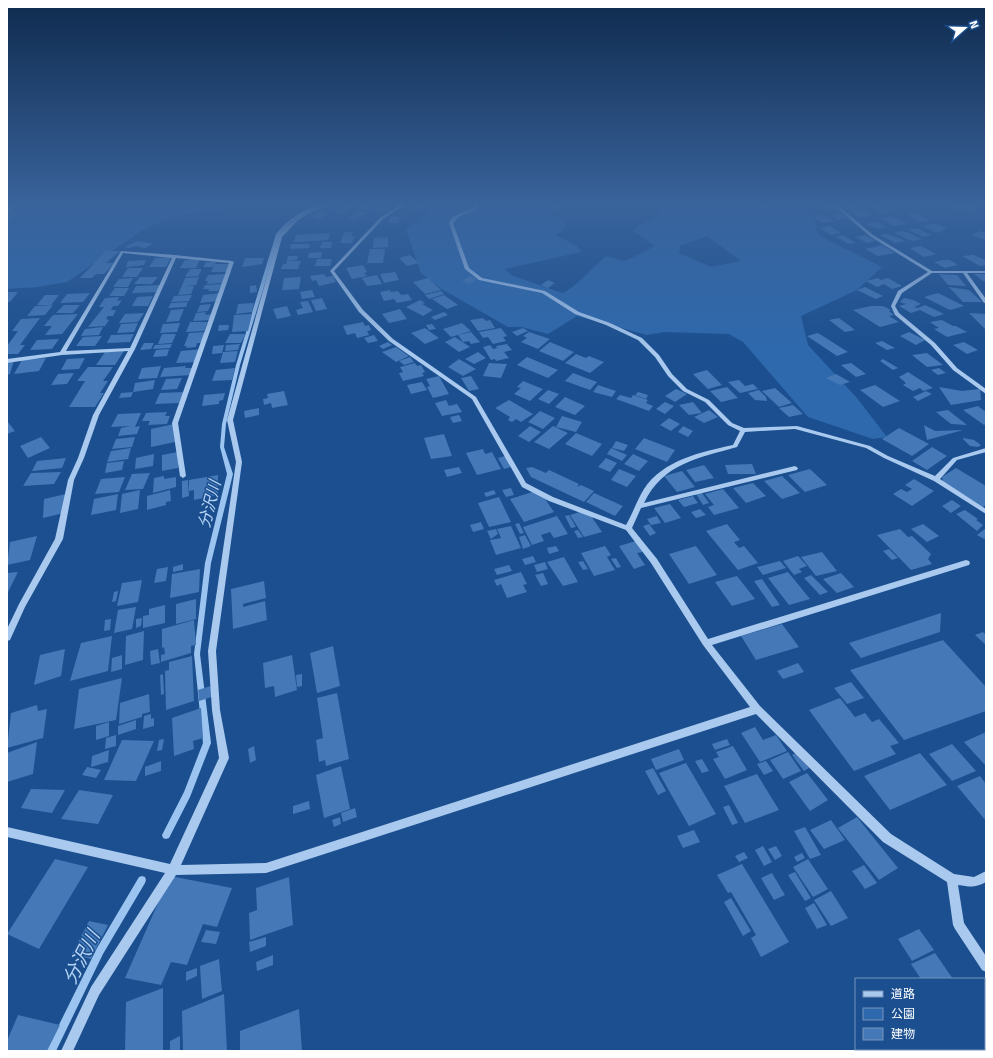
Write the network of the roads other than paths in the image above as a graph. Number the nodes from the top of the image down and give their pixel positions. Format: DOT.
graph roads {
  1 [pos="122,252"];
  2 [pos="127,252"];
  3 [pos="276,252"];
  4 [pos="350,252"];
  5 [pos="461,252"];
  6 [pos="899,252"];
  7 [pos="175,256"];
  8 [pos="931,272"];
  9 [pos="986,272"];
  10 [pos="964,273"];
  11 [pos="986,302"];
  12 [pos="132,349"];
  13 [pos="62,353"];
  14 [pos="7,361"];
  15 [pos="986,392"];
  16 [pos="743,430"];
  17 [pos="986,450"];
  18 [pos="795,468"];
  19 [pos="183,476"];
  20 [pos="936,479"];
  21 [pos="640,506"];
  22 [pos="986,512"];
  23 [pos="628,528"];
  24 [pos="966,563"];
  25 [pos="7,638"];
  26 [pos="706,643"];
  27 [pos="756,709"];
  28 [pos="7,832"];
  29 [pos="173,870"];
  30 [pos="986,876"];
  31 [pos="952,879"];
  32 [pos="986,966"];
  33 [pos="67,1051"];
  1 -- 13 [label="street"];
  2 -- 7 [label="street"];
  3 -- 29 [label="street"];
  4 -- 23 [label="street"];
  5 -- 16 [label="street"];
  6 -- 8 [label="street"];
  7 -- 12 [label="street"];
  7 -- 19 [label="street"];
  8 -- 10 [label="street"];
  8 -- 15 [label="street"];
  9 -- 10 [label="street"];
  10 -- 11 [label="street"];
  12 -- 13 [label="street"];
  12 -- 25 [label="street"];
  13 -- 14 [label="street"];
  16 -- 20 [label="street"];
  16 -- 21 [label="street"];
  17 -- 20 [label="street"];
  18 -- 21 [label="street"];
  20 -- 22 [label="street"];
  21 -- 23 [label="street"];
  23 -- 26 [label="street"];
  24 -- 26 [label="street"];
  26 -- 27 [label="street"];
  27 -- 29 [label="street"];
  27 -- 31 [label="street"];
  28 -- 29 [label="street"];
  29 -- 33 [label="street"];
  30 -- 31 [label="street"];
  31 -- 32 [label="street"];
}
